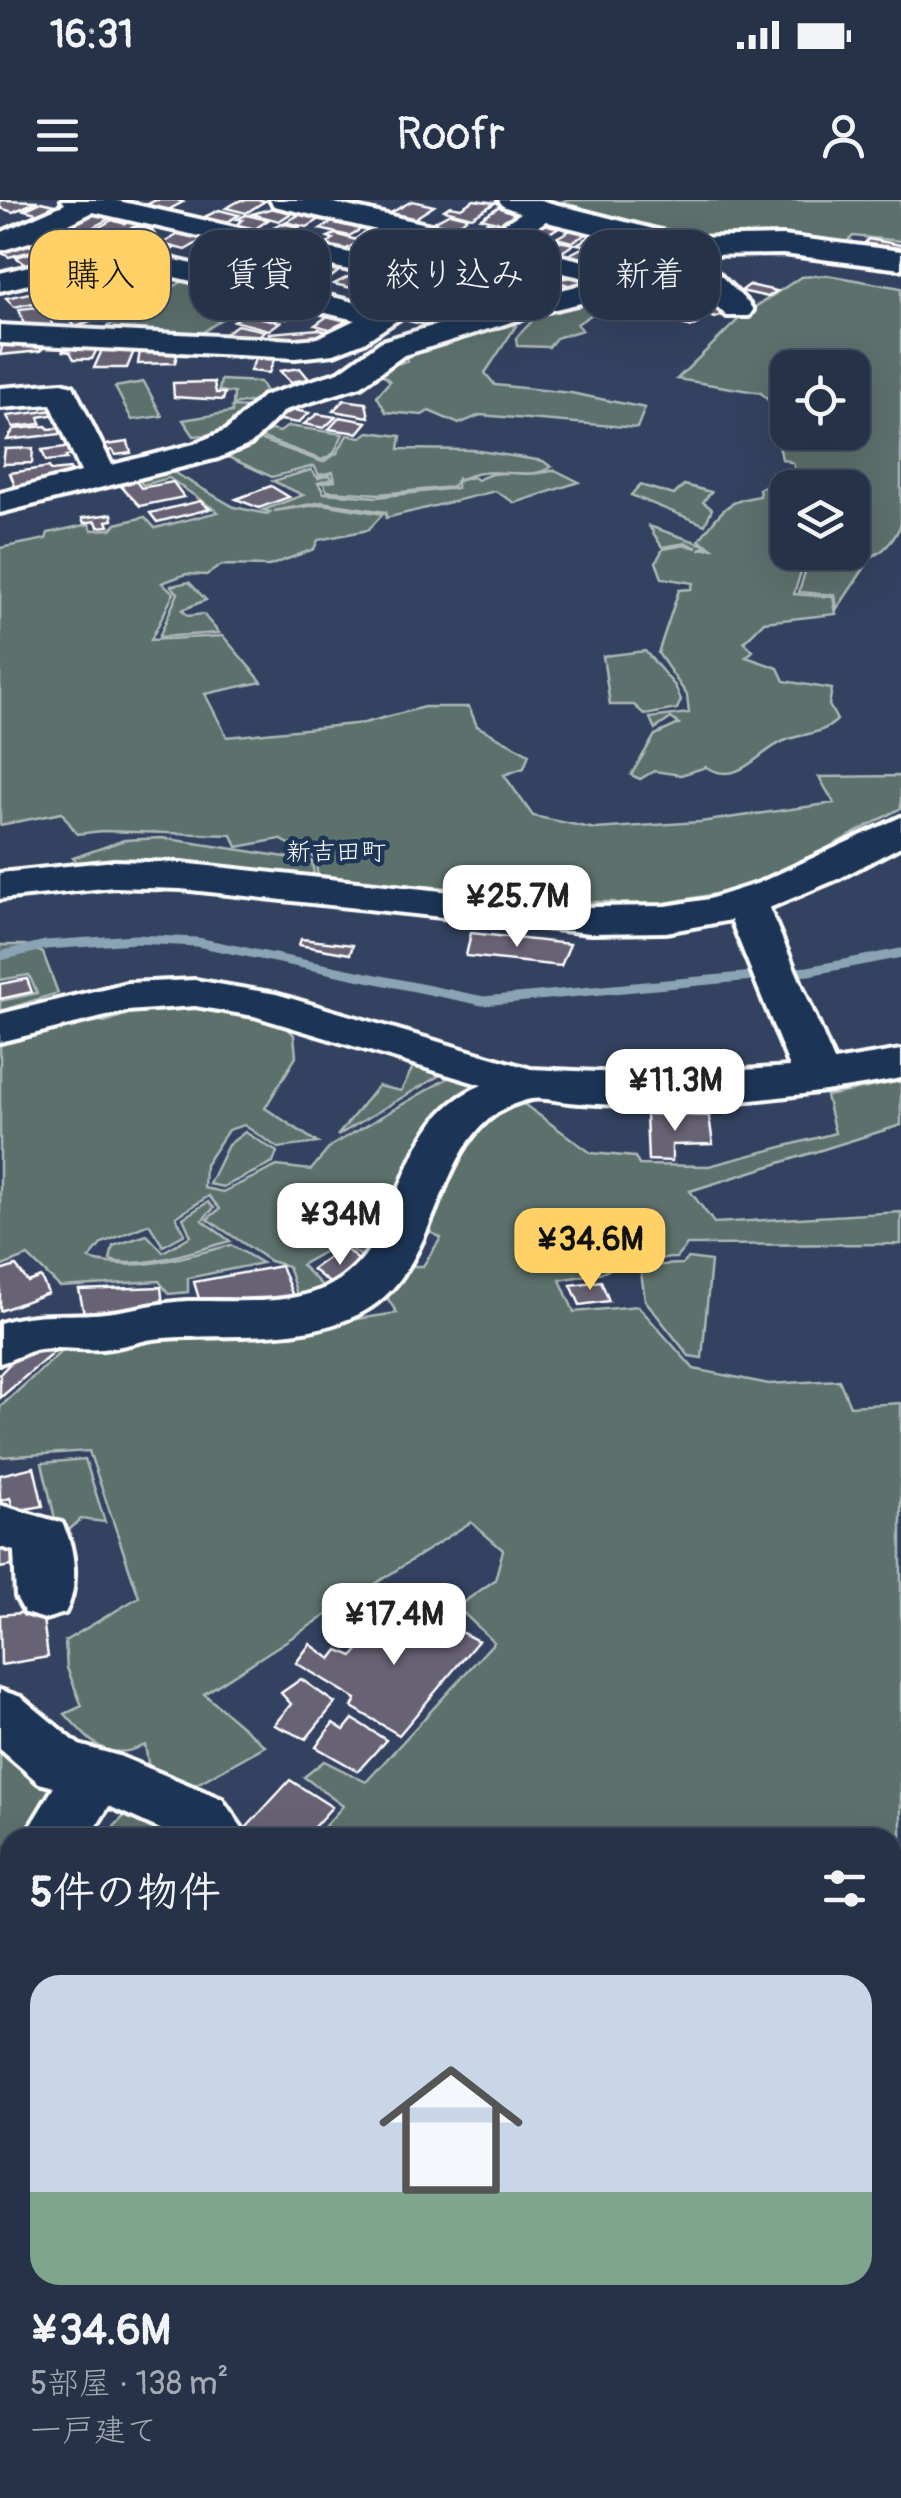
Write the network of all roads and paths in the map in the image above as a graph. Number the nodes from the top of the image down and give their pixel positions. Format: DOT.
graph roads {
  1 [pos="206,200"];
  2 [pos="284,200"];
  3 [pos="513,200"];
  4 [pos="87,201"];
  5 [pos="543,211"];
  6 [pos="169,221"];
  7 [pos="151,230"];
  8 [pos="414,230"];
  9 [pos="513,230"];
  10 [pos="606,230"];
  11 [pos="0,242"];
  12 [pos="720,251"];
  13 [pos="901,260"];
  14 [pos="350,262"];
  15 [pos="170,269"];
  16 [pos="186,274"];
  17 [pos="30,277"];
  18 [pos="0,282"];
  19 [pos="170,285"];
  20 [pos="720,291"];
  21 [pos="580,294"];
  22 [pos="350,310"];
  23 [pos="738,310"];
  24 [pos="112,320"];
  25 [pos="375,320"];
  26 [pos="0,334"];
  27 [pos="81,338"];
  28 [pos="0,398"];
  29 [pos="102,480"];
  30 [pos="0,502"];
  31 [pos="901,829"];
  32 [pos="0,886"];
  33 [pos="745,902"];
  34 [pos="0,1028"];
  35 [pos="901,1064"];
  36 [pos="817,1077"];
  37 [pos="528,1083"];
  38 [pos="0,1345"];
  39 [pos="0,1526"];
  40 [pos="46,1596"];
  41 [pos="0,1714"];
  42 [pos="97,1774"];
  43 [pos="61,1828"];
  44 [pos="209,1828"];
  1 -- 6 [label="street"];
  2 -- 8 [label="street"];
  3 -- 5 [label="street"];
  4 -- 6 [label="street"];
  4 -- 11 [label="street"];
  5 -- 9 [label="street"];
  5 -- 10 [label="street"];
  6 -- 7 [label="street"];
  6 -- 14 [label="street"];
  12 -- 13 [label="street"];
  15 -- 16 [label="street"];
  16 -- 19 [label="street"];
  16 -- 22 [label="street"];
  17 -- 18 [label="street"];
  20 -- 23 [label="street"];
  21 -- 29 [label="street"];
  24 -- 27 [label="street"];
  25 -- 27 [label="street"];
  26 -- 27 [label="street"];
  28 -- 29 [label="street"];
  29 -- 30 [label="street"];
  31 -- 33 [label="street"];
  32 -- 33 [label="street"];
  33 -- 36 [label="street"];
  34 -- 37 [label="street"];
  35 -- 36 [label="street"];
  36 -- 37 [label="street"];
  37 -- 38 [label="street"];
  39 -- 40 [label="street"];
  41 -- 42 [label="street"];
  42 -- 43 [label="street"];
  42 -- 44 [label="street"];
}
